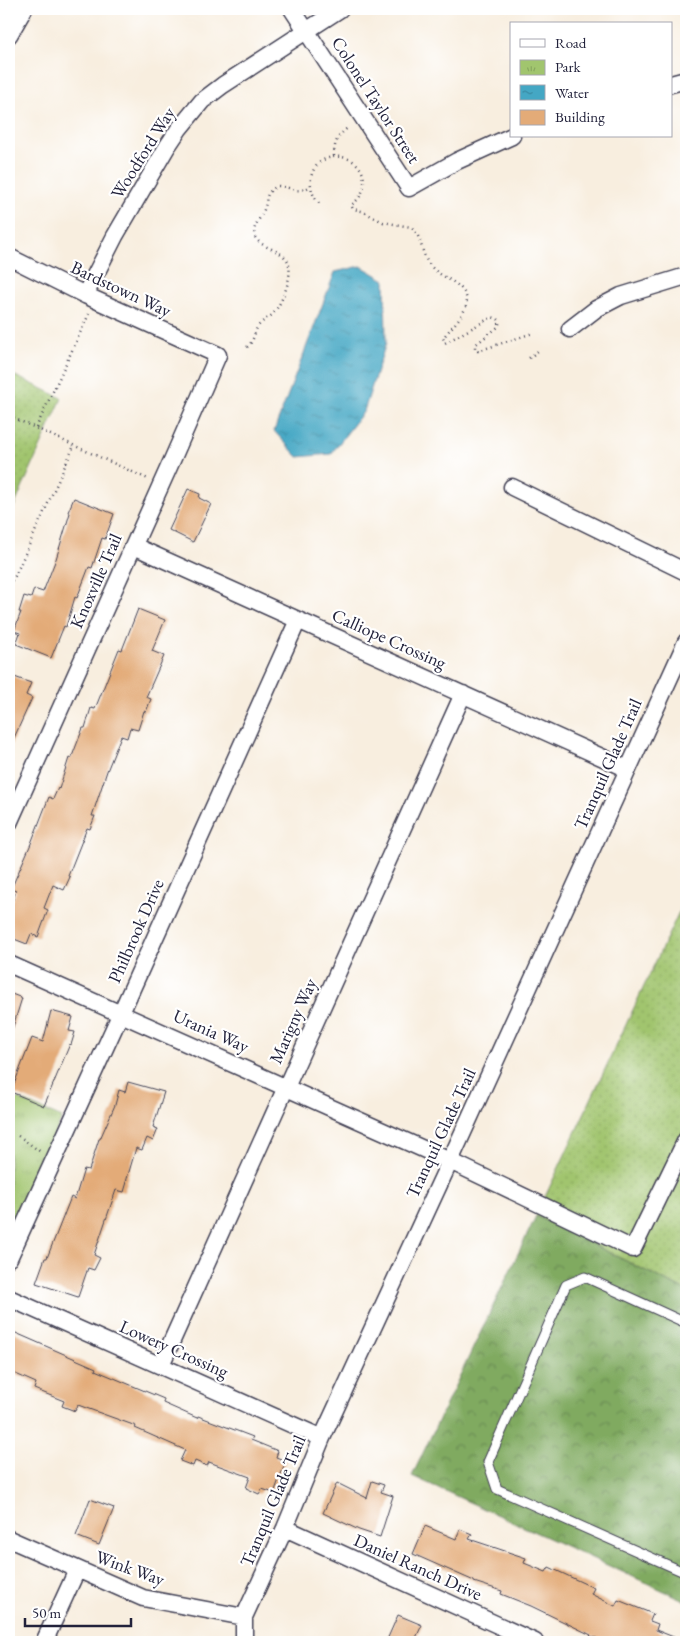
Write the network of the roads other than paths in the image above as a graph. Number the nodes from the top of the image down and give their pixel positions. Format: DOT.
graph roads {
  1 [pos="24,9"];
  2 [pos="292,9"];
  3 [pos="340,9"];
  4 [pos="306,30"];
  5 [pos="9,35"];
  6 [pos="686,80"];
  7 [pos="672,84"];
  8 [pos="510,137"];
  9 [pos="9,257"];
  10 [pos="686,276"];
  11 [pos="85,295"];
  12 [pos="570,329"];
  13 [pos="218,355"];
  14 [pos="512,487"];
  15 [pos="134,546"];
  16 [pos="686,572"];
  17 [pos="298,620"];
  18 [pos="686,642"];
  19 [pos="463,694"];
  20 [pos="628,770"];
  21 [pos="9,823"];
  22 [pos="9,964"];
  23 [pos="121,1013"];
  24 [pos="286,1087"];
  25 [pos="686,1140"];
  26 [pos="450,1161"];
  27 [pos="9,1258"];
  28 [pos="9,1298"];
  29 [pos="686,1323"];
  30 [pos="161,1365"];
  31 [pos="322,1438"];
  32 [pos="285,1528"];
  33 [pos="9,1539"];
  34 [pos="77,1570"];
  35 [pos="686,1573"];
  36 [pos="244,1617"];
  37 [pos="44,1642"];
  38 [pos="244,1642"];
  39 [pos="535,1642"];
  1 -- 5 [label="street"];
  2 -- 4 [label="street, Colonel Taylor Street"];
  3 -- 4 [label="street, Woodford Way"];
  4 -- 8 [label="street, Colonel Taylor Street"];
  4 -- 11 [label="street, Woodford Way"];
  6 -- 7 [label="street"];
  9 -- 11 [label="street, Bardstown Way"];
  10 -- 12 [label="street"];
  11 -- 13 [label="street, Bardstown Way"];
  13 -- 15 [label="street, Knoxville Trail"];
  14 -- 16 [label="street"];
  15 -- 17 [label="street, Calliope Crossing"];
  15 -- 21 [label="street, Knoxville Trail"];
  17 -- 19 [label="street, Calliope Crossing"];
  17 -- 23 [label="street, Philbrook Drive"];
  18 -- 20 [label="street, Tranquil Glade Trail"];
  19 -- 20 [label="street, Calliope Crossing"];
  19 -- 24 [label="street, Marigny Way"];
  20 -- 26 [label="street, Tranquil Glade Trail"];
  22 -- 23 [label="street, Urania Way"];
  23 -- 24 [label="street, Urania Way"];
  23 -- 27 [label="street, Philbrook Drive"];
  24 -- 26 [label="street, Urania Way"];
  24 -- 30 [label="street, Marigny Way"];
  25 -- 26 [label="street, Urania Way"];
  26 -- 31 [label="street, Tranquil Glade Trail"];
  28 -- 30 [label="street, Lowery Crossing"];
  29 -- 35 [label="lane"];
  30 -- 31 [label="street, Lowery Crossing"];
  31 -- 32 [label="street, Tranquil Glade Trail"];
  32 -- 36 [label="street, Tranquil Glade Trail"];
  32 -- 39 [label="street, Daniel Ranch Drive"];
  33 -- 34 [label="street, Wink Way"];
  34 -- 36 [label="street, Wink Way"];
  34 -- 37 [label="street"];
  36 -- 38 [label="street, Tranquil Glade Trail"];
}
